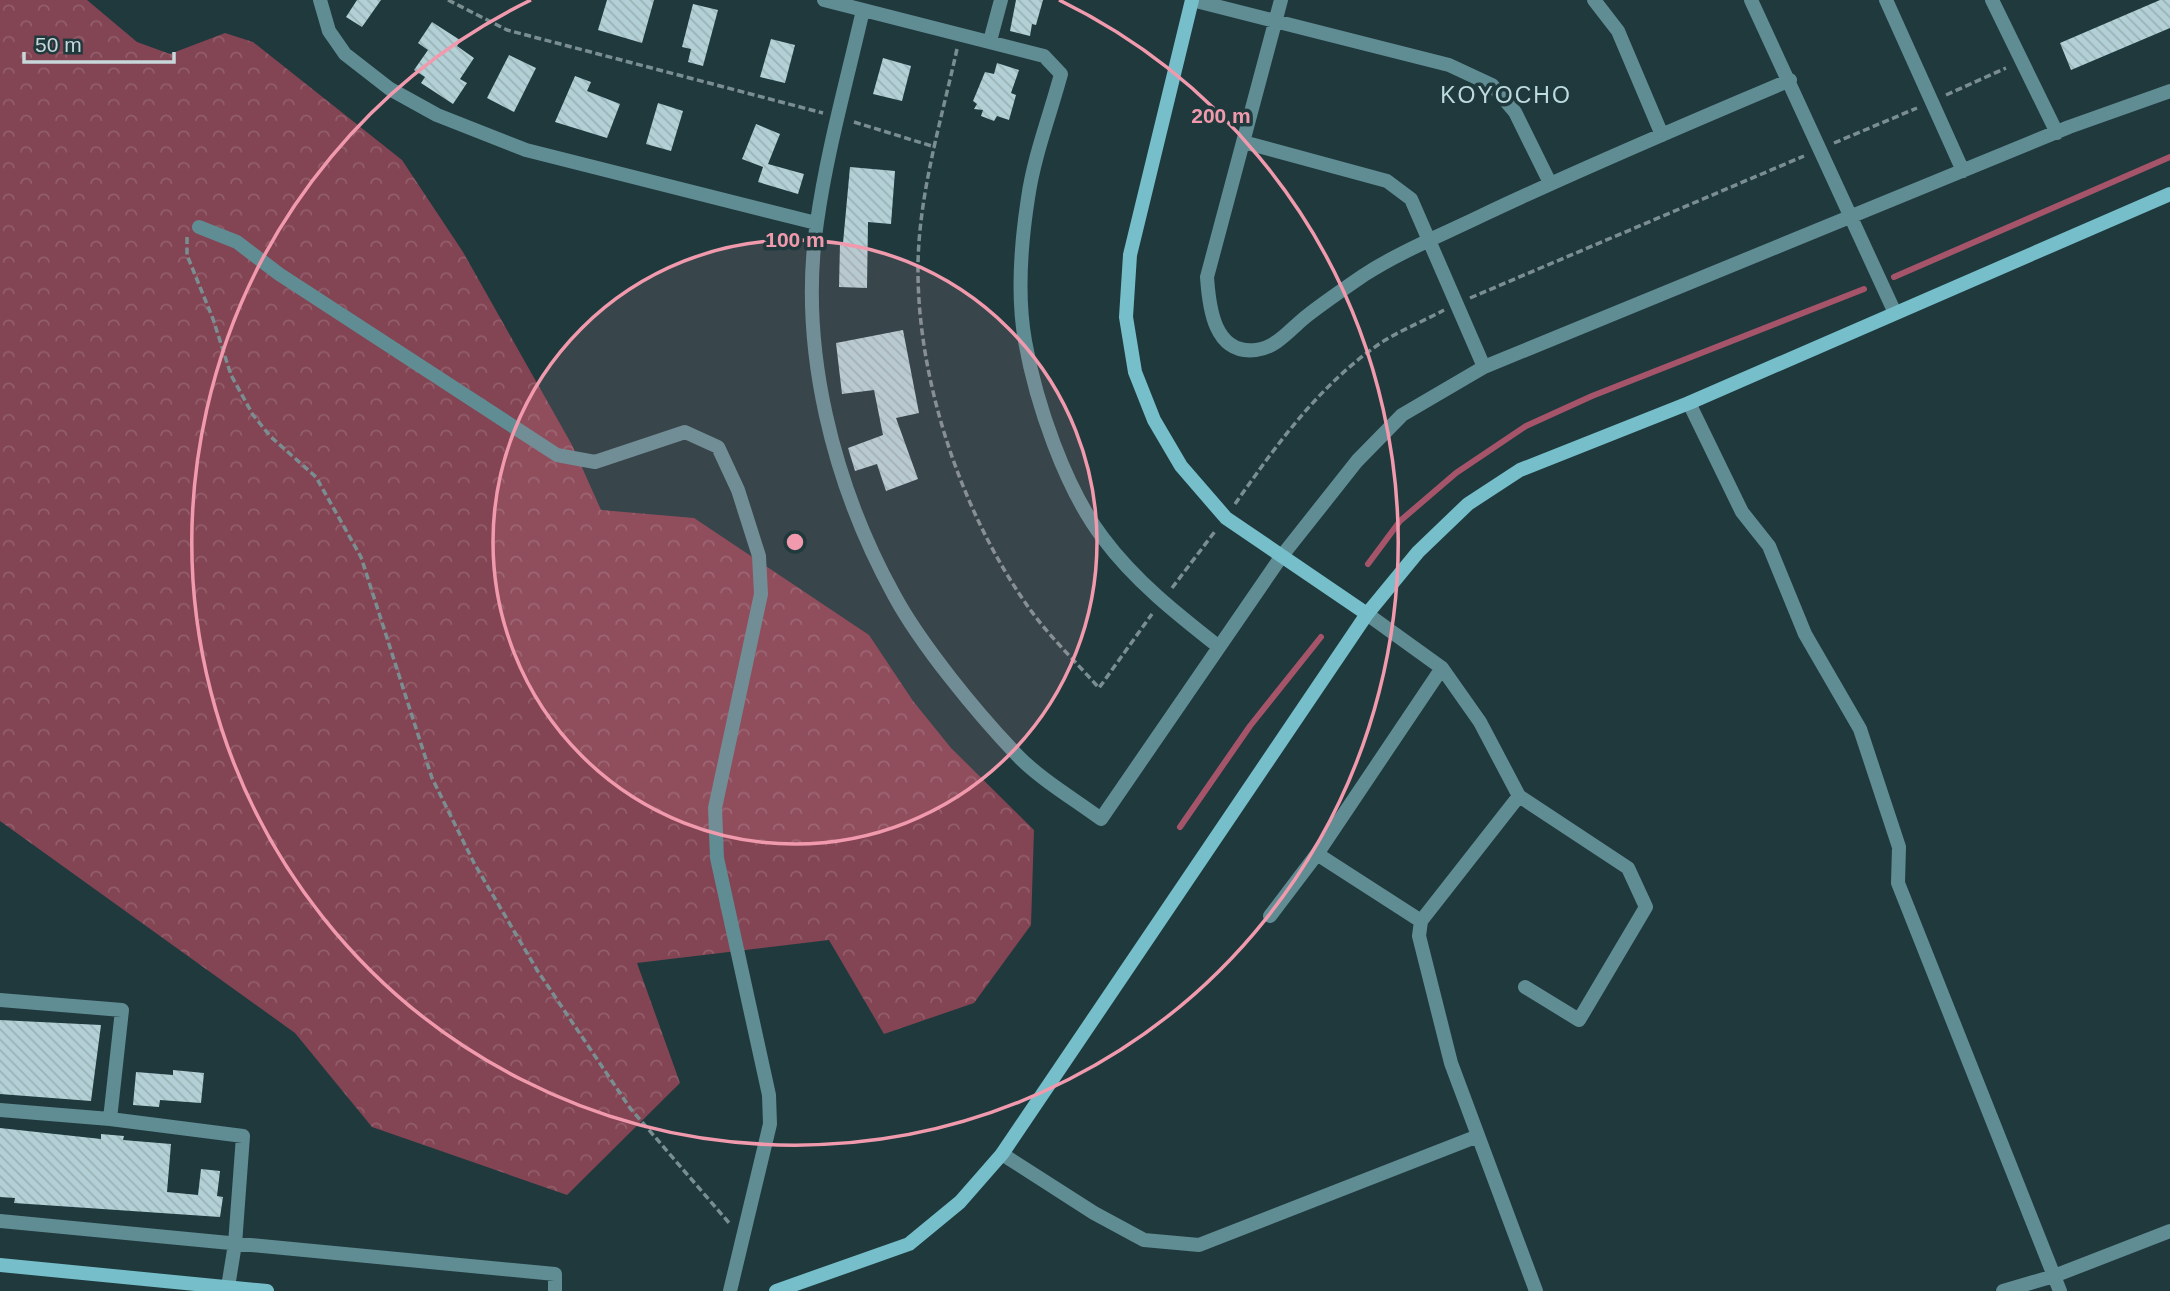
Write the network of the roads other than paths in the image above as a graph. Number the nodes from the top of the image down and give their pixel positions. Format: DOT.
graph roads {
  1 [pos="320,0"];
  2 [pos="824,0"];
  3 [pos="1001,0"];
  4 [pos="1192,0"];
  5 [pos="1281,0"];
  6 [pos="1594,0"];
  7 [pos="1751,0"];
  8 [pos="1886,0"];
  9 [pos="1992,0"];
  10 [pos="863,9"];
  11 [pos="1275,23"];
  12 [pos="990,41"];
  13 [pos="1790,80"];
  14 [pos="2170,90"];
  15 [pos="2057,133"];
  16 [pos="1662,135"];
  17 [pos="1243,142"];
  18 [pos="1963,171"];
  19 [pos="1550,183"];
  20 [pos="2170,194"];
  21 [pos="1852,217"];
  22 [pos="816,223"];
  23 [pos="199,227"];
  24 [pos="1429,241"];
  25 [pos="1895,313"];
  26 [pos="1484,367"];
  27 [pos="1689,403"];
  28 [pos="1281,557"];
  29 [pos="1367,614"];
  30 [pos="1219,647"];
  31 [pos="1442,668"];
  32 [pos="1519,796"];
  33 [pos="1317,854"];
  34 [pos="1270,916"];
  35 [pos="1421,921"];
  36 [pos="1525,987"];
  37 [pos="0,1000"];
  38 [pos="0,1110"];
  39 [pos="110,1119"];
  40 [pos="1478,1136"];
  41 [pos="1002,1154"];
  42 [pos="0,1221"];
  43 [pos="2170,1231"];
  44 [pos="235,1244"];
  45 [pos="0,1265"];
  46 [pos="2054,1276"];
  47 [pos="228,1287"];
  48 [pos="2011,1290"];
  49 [pos="267,1291"];
  50 [pos="555,1291"];
  51 [pos="730,1291"];
  52 [pos="776,1291"];
  53 [pos="1536,1291"];
  54 [pos="2060,1291"];
  1 -- 22 [label="street"];
  2 -- 10 [label="street"];
  3 -- 12 [label="street"];
  4 -- 11 [label="street"];
  4 -- 28 [label="street"];
  5 -- 11 [label="street"];
  6 -- 16 [label="street"];
  7 -- 13 [label="street"];
  8 -- 18 [label="street"];
  9 -- 15 [label="street"];
  10 -- 12 [label="street"];
  10 -- 22 [label="street"];
  11 -- 17 [label="street"];
  11 -- 19 [label="street"];
  12 -- 30 [label="street"];
  13 -- 16 [label="street"];
  13 -- 21 [label="street"];
  14 -- 15 [label="street"];
  15 -- 18 [label="street"];
  16 -- 19 [label="street"];
  17 -- 24 [label="street"];
  17 -- 24 [label="street"];
  18 -- 21 [label="street"];
  19 -- 24 [label="street"];
  20 -- 25 [label="street"];
  21 -- 25 [label="street"];
  21 -- 26 [label="street"];
  22 -- 30 [label="street"];
  23 -- 51 [label="street"];
  24 -- 26 [label="street"];
  25 -- 27 [label="street"];
  26 -- 28 [label="street"];
  27 -- 29 [label="street"];
  27 -- 46 [label="street"];
  28 -- 29 [label="street"];
  28 -- 30 [label="street"];
  29 -- 31 [label="street"];
  29 -- 41 [label="street"];
  31 -- 32 [label="street"];
  31 -- 33 [label="street"];
  32 -- 35 [label="street"];
  32 -- 36 [label="street"];
  33 -- 34 [label="street"];
  33 -- 35 [label="street"];
  35 -- 40 [label="street"];
  37 -- 39 [label="street"];
  38 -- 39 [label="street"];
  39 -- 44 [label="street"];
  40 -- 41 [label="street"];
  40 -- 53 [label="street"];
  41 -- 52 [label="street"];
  42 -- 44 [label="street"];
  43 -- 46 [label="street"];
  44 -- 47 [label="street"];
  44 -- 50 [label="street"];
  45 -- 47 [label="street"];
  46 -- 48 [label="street"];
  46 -- 54 [label="street"];
  47 -- 49 [label="street"];
}
